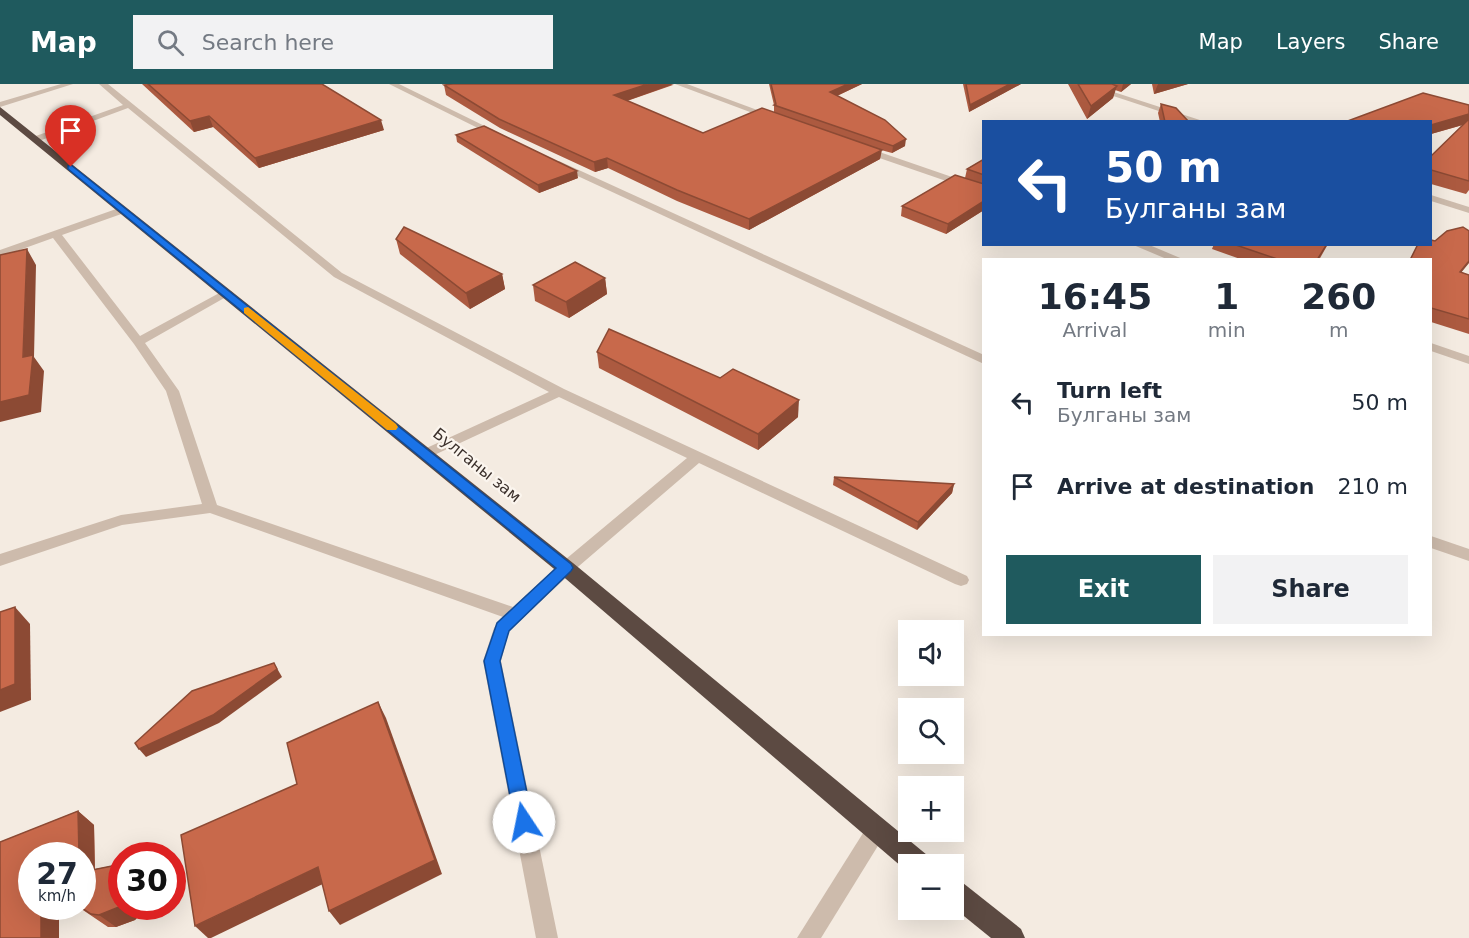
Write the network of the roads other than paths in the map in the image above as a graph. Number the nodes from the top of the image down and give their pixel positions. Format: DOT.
graph roads {
  1 [pos="69,84"];
  2 [pos="103,84"];
  3 [pos="393,84"];
  4 [pos="679,84"];
  5 [pos="1081,84"];
  6 [pos="127,106"];
  7 [pos="0,108"];
  8 [pos="1196,120"];
  9 [pos="784,121"];
  10 [pos="36,139"];
  11 [pos="511,140"];
  12 [pos="850,145"];
  13 [pos="554,161"];
  14 [pos="982,190"];
  15 [pos="1432,198"];
  16 [pos="123,210"];
  17 [pos="1469,210"];
  18 [pos="56,235"];
  19 [pos="1142,246"];
  20 [pos="0,254"];
  21 [pos="1174,258"];
  22 [pos="226,293"];
  23 [pos="138,342"];
  24 [pos="1432,347"];
  25 [pos="982,359"];
  26 [pos="1469,360"];
  27 [pos="559,392"];
  28 [pos="425,454"];
  29 [pos="698,457"];
  30 [pos="211,508"];
  31 [pos="1432,542"];
  32 [pos="1469,555"];
  33 [pos="0,560"];
  34 [pos="566,568"];
  35 [pos="961,580"];
  36 [pos="516,615"];
  37 [pos="876,829"];
  38 [pos="906,854"];
  39 [pos="964,900"];
  40 [pos="547,938"];
  41 [pos="808,938"];
  42 [pos="1012,938"];
  1 -- 7 [label="street"];
  2 -- 6 [label="street"];
  3 -- 11 [label="street"];
  4 -- 9 [label="street"];
  5 -- 8 [label="street"];
  6 -- 10 [label="street"];
  6 -- 27 [label="street"];
  7 -- 10 [label="highway, Булганы зам"];
  10 -- 16 [label="highway, Булганы зам"];
  12 -- 14 [label="street"];
  13 -- 25 [label="street"];
  15 -- 17 [label="street"];
  16 -- 18 [label="street"];
  16 -- 22 [label="highway, Булганы зам"];
  18 -- 20 [label="street"];
  18 -- 23 [label="street"];
  19 -- 21 [label="street"];
  22 -- 23 [label="street"];
  22 -- 28 [label="highway, Булганы зам"];
  23 -- 30 [label="street"];
  24 -- 26 [label="street"];
  27 -- 28 [label="street"];
  27 -- 29 [label="street"];
  28 -- 34 [label="highway, Булганы зам"];
  29 -- 34 [label="street"];
  29 -- 35 [label="street"];
  30 -- 33 [label="street"];
  30 -- 36 [label="street"];
  31 -- 32 [label="street"];
  34 -- 36 [label="street"];
  34 -- 37 [label="highway, Булганы зам"];
  36 -- 40 [label="street"];
  37 -- 38 [label="highway, Булганы зам"];
  37 -- 41 [label="street"];
  39 -- 42 [label="highway"];
}
